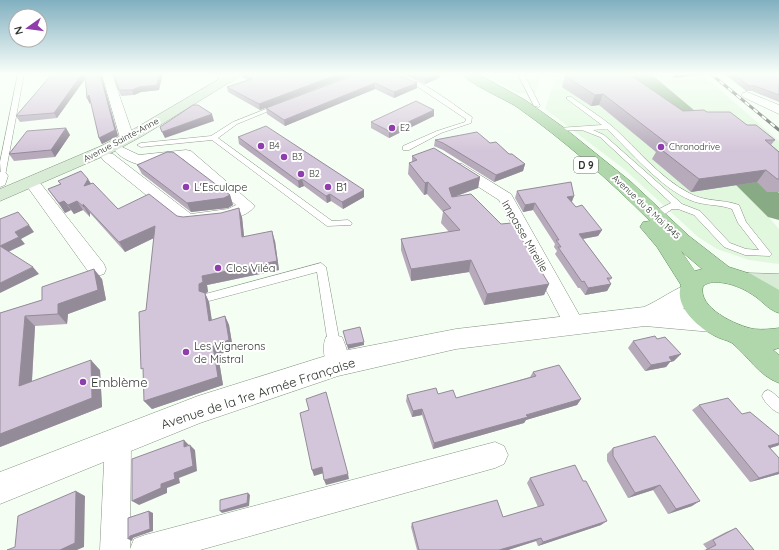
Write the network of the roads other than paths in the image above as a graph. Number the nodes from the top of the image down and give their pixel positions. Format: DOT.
graph roads {
  1 [pos="15,100"];
  2 [pos="116,100"];
  3 [pos="193,100"];
  4 [pos="441,100"];
  5 [pos="500,100"];
  6 [pos="514,100"];
  7 [pos="533,100"];
  8 [pos="570,100"];
  9 [pos="757,100"];
  10 [pos="286,103"];
  11 [pos="537,106"];
  12 [pos="779,110"];
  13 [pos="609,127"];
  14 [pos="584,128"];
  15 [pos="558,130"];
  16 [pos="213,138"];
  17 [pos="131,142"];
  18 [pos="406,148"];
  19 [pos="108,157"];
  20 [pos="443,158"];
  21 [pos="79,162"];
  22 [pos="1,179"];
  23 [pos="32,182"];
  24 [pos="0,196"];
  25 [pos="679,206"];
  26 [pos="654,215"];
  27 [pos="348,223"];
  28 [pos="97,269"];
  29 [pos="724,274"];
  30 [pos="747,281"];
  31 [pos="779,282"];
  32 [pos="691,288"];
  33 [pos="209,297"];
  34 [pos="779,304"];
  35 [pos="645,316"];
  36 [pos="712,322"];
  37 [pos="574,324"];
  38 [pos="741,337"];
  39 [pos="779,338"];
  40 [pos="336,354"];
  41 [pos="779,371"];
  42 [pos="768,396"];
  43 [pos="779,408"];
  44 [pos="118,442"];
  45 [pos="496,455"];
  46 [pos="0,488"];
  47 [pos="115,550"];
  48 [pos="145,550"];
  1 -- 22 [label="lane"];
  2 -- 17 [label="street"];
  3 -- 17 [label="main road, Avenue Sainte-Anne"];
  4 -- 18 [label="lane"];
  5 -- 32 [label="main road, Avenue du 8 Mai 1945 / D 9"];
  6 -- 15 [label="main road, Avenue du 8 Mai 1945 / D 9"];
  7 -- 11 [label="lane"];
  8 -- 13 [label="lane"];
  9 -- 12 [label="street"];
  10 -- 16 [label="lane"];
  13 -- 14 [label="lane"];
  13 -- 25 [label="lane"];
  14 -- 15 [label="lane"];
  14 -- 25 [label="lane"];
  15 -- 26 [label="main road, Avenue du 8 Mai 1945 / D 9"];
  16 -- 17 [label="lane"];
  16 -- 27 [label="lane"];
  17 -- 19 [label="street"];
  17 -- 19 [label="street"];
  17 -- 21 [label="main road, Avenue Sainte-Anne"];
  19 -- 21 [label="street"];
  20 -- 37 [label="street, Impasse Mireille"];
  21 -- 23 [label="main road, Avenue Sainte-Anne"];
  23 -- 24 [label="main road, Avenue Sainte-Anne"];
  23 -- 28 [label="street"];
  25 -- 26 [label="lane"];
  26 -- 29 [label="main road, Avenue du 8 Mai 1945 / D 9"];
  29 -- 30 [label="main road"];
  29 -- 32 [label="main road"];
  30 -- 31 [label="main road"];
  30 -- 34 [label="main road"];
  32 -- 35 [label="street, Avenue de la 1re Armée Française"];
  32 -- 36 [label="main road, Avenue du 8 Mai 1945"];
  33 -- 40 [label="lane"];
  35 -- 36 [label="street, Avenue de la 1re Armée Française"];
  35 -- 37 [label="street, Avenue de la 1re Armée Française"];
  36 -- 38 [label="main road, Avenue du 8 Mai 1945"];
  37 -- 40 [label="street, Avenue de la 1re Armée Française"];
  38 -- 39 [label="main road"];
  38 -- 41 [label="main road"];
  40 -- 44 [label="street, Avenue de la 1re Armée Française"];
  42 -- 43 [label="lane"];
  44 -- 46 [label="street, Avenue de la 1re Armée Française"];
  44 -- 47 [label="street"];
  45 -- 48 [label="street"];
}
